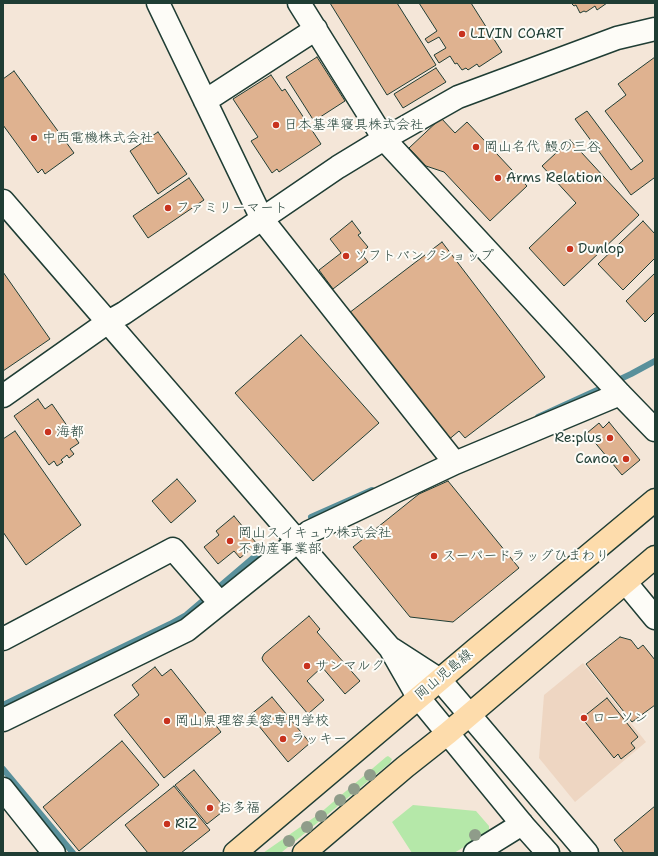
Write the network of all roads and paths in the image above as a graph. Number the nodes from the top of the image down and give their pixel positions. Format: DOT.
graph roads {
  1 [pos="158,3"];
  2 [pos="299,3"];
  3 [pos="316,29"];
  4 [pos="655,29"];
  5 [pos="205,101"];
  6 [pos="384,139"];
  7 [pos="3,201"];
  8 [pos="262,219"];
  9 [pos="108,322"];
  10 [pos="614,387"];
  11 [pos="3,396"];
  12 [pos="655,430"];
  13 [pos="451,458"];
  14 [pos="655,500"];
  15 [pos="298,541"];
  16 [pos="655,557"];
  17 [pos="626,583"];
  18 [pos="214,597"];
  19 [pos="655,618"];
  20 [pos="3,639"];
  21 [pos="390,648"];
  22 [pos="440,680"];
  23 [pos="418,697"];
  24 [pos="469,715"];
  25 [pos="3,720"];
  26 [pos="448,734"];
  27 [pos="3,789"];
  28 [pos="522,824"];
  29 [pos="50,852"];
  30 [pos="235,853"];
  31 [pos="304,853"];
  32 [pos="475,853"];
  33 [pos="548,853"];
  34 [pos="587,853"];
  1 -- 5 [label="street"];
  2 -- 3 [label="street"];
  3 -- 5 [label="street"];
  3 -- 6 [label="street"];
  4 -- 6 [label="street"];
  5 -- 8 [label="street"];
  6 -- 8 [label="street"];
  6 -- 10 [label="street"];
  7 -- 9 [label="street"];
  8 -- 9 [label="street"];
  8 -- 13 [label="street"];
  9 -- 11 [label="street"];
  9 -- 15 [label="street"];
  10 -- 12 [label="street"];
  10 -- 13 [label="street"];
  13 -- 15 [label="street"];
  14 -- 22 [label="main road, 岡山児島線"];
  15 -- 18 [label="street"];
  15 -- 21 [label="street"];
  16 -- 17 [label="main road"];
  17 -- 19 [label="street"];
  17 -- 24 [label="main road"];
  18 -- 20 [label="street"];
  18 -- 25 [label="street"];
  21 -- 22 [label="street"];
  21 -- 23 [label="street"];
  22 -- 23 [label="main road, 岡山児島線"];
  22 -- 24 [label="street"];
  23 -- 26 [label="street"];
  23 -- 30 [label="main road, 岡山児島線"];
  24 -- 26 [label="main road"];
  24 -- 34 [label="street"];
  26 -- 28 [label="street"];
  26 -- 31 [label="main road"];
  27 -- 29 [label="street"];
  28 -- 32 [label="street"];
  28 -- 33 [label="street"];
}
